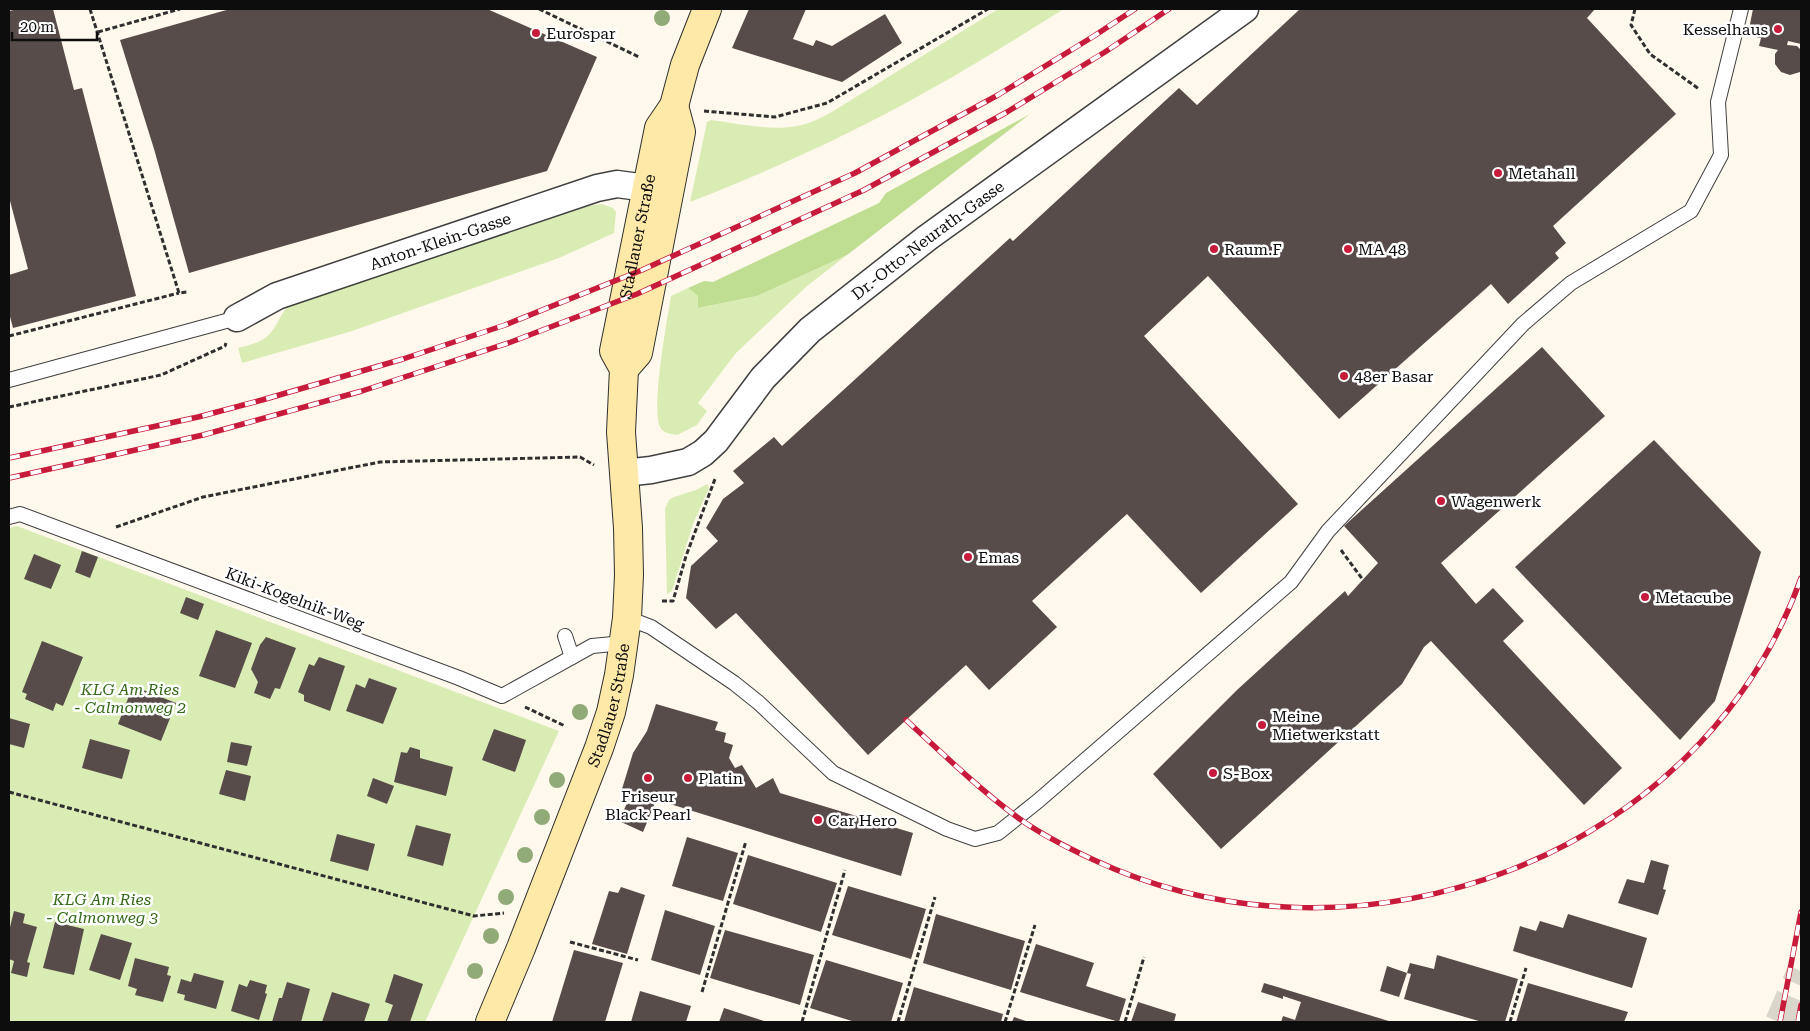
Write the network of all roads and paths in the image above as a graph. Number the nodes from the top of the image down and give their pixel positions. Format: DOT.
graph roads {
  1 [pos="90,9"];
  2 [pos="180,9"];
  3 [pos="539,9"];
  4 [pos="707,9"];
  5 [pos="988,9"];
  6 [pos="1245,9"];
  7 [pos="1635,9"];
  8 [pos="1741,9"];
  9 [pos="98,32"];
  10 [pos="638,57"];
  11 [pos="1718,102"];
  12 [pos="674,106"];
  13 [pos="647,188"];
  14 [pos="187,292"];
  15 [pos="179,293"];
  16 [pos="238,318"];
  17 [pos="9,334"];
  18 [pos="624,369"];
  19 [pos="9,380"];
  20 [pos="9,407"];
  21 [pos="624,472"];
  22 [pos="717,475"];
  23 [pos="9,517"];
  24 [pos="1328,531"];
  25 [pos="84,538"];
  26 [pos="1363,580"];
  27 [pos="662,601"];
  28 [pos="626,631"];
  29 [pos="565,636"];
  30 [pos="572,657"];
  31 [pos="502,696"];
  32 [pos="565,726"];
  33 [pos="9,792"];
  34 [pos="746,841"];
  35 [pos="845,870"];
  36 [pos="935,897"];
  37 [pos="508,912"];
  38 [pos="1035,925"];
  39 [pos="570,942"];
  40 [pos="1144,957"];
  41 [pos="638,960"];
  42 [pos="1526,968"];
  43 [pos="702,992"];
  44 [pos="490,1022"];
  45 [pos="802,1022"];
  46 [pos="898,1022"];
  47 [pos="1005,1022"];
  48 [pos="1125,1022"];
  49 [pos="1510,1022"];
  1 -- 9 [label="path"];
  2 -- 9 [label="path"];
  3 -- 10 [label="path"];
  4 -- 12 [label="main road, Stadlauer Straße"];
  5 -- 12 [label="path"];
  6 -- 21 [label="street, Dr.-Otto-Neurath-Gasse"];
  7 -- 11 [label="path"];
  8 -- 11 [label="lane"];
  9 -- 15 [label="path"];
  11 -- 24 [label="lane"];
  12 -- 13 [label="main road, Stadlauer Straße"];
  12 -- 18 [label="main road, Stadlauer Straße"];
  13 -- 16 [label="street, Anton-Klein-Gasse"];
  13 -- 18 [label="main road, Stadlauer Straße"];
  14 -- 15 [label="path"];
  15 -- 17 [label="path"];
  16 -- 19 [label="lane"];
  16 -- 20 [label="path"];
  18 -- 21 [label="main road, Stadlauer Straße"];
  21 -- 25 [label="path"];
  21 -- 28 [label="main road, Stadlauer Straße"];
  22 -- 27 [label="path"];
  23 -- 25 [label="lane, Kiki-Kogelnik-Weg"];
  24 -- 26 [label="path"];
  24 -- 28 [label="lane"];
  25 -- 31 [label="lane, Kiki-Kogelnik-Weg"];
  28 -- 30 [label="lane"];
  28 -- 44 [label="main road, Stadlauer Straße"];
  29 -- 30 [label="lane"];
  30 -- 31 [label="lane"];
  31 -- 32 [label="path"];
  33 -- 37 [label="path"];
  34 -- 43 [label="path"];
  35 -- 45 [label="path"];
  36 -- 46 [label="path"];
  38 -- 47 [label="path"];
  39 -- 41 [label="path"];
  40 -- 48 [label="path"];
  42 -- 49 [label="path"];
}
